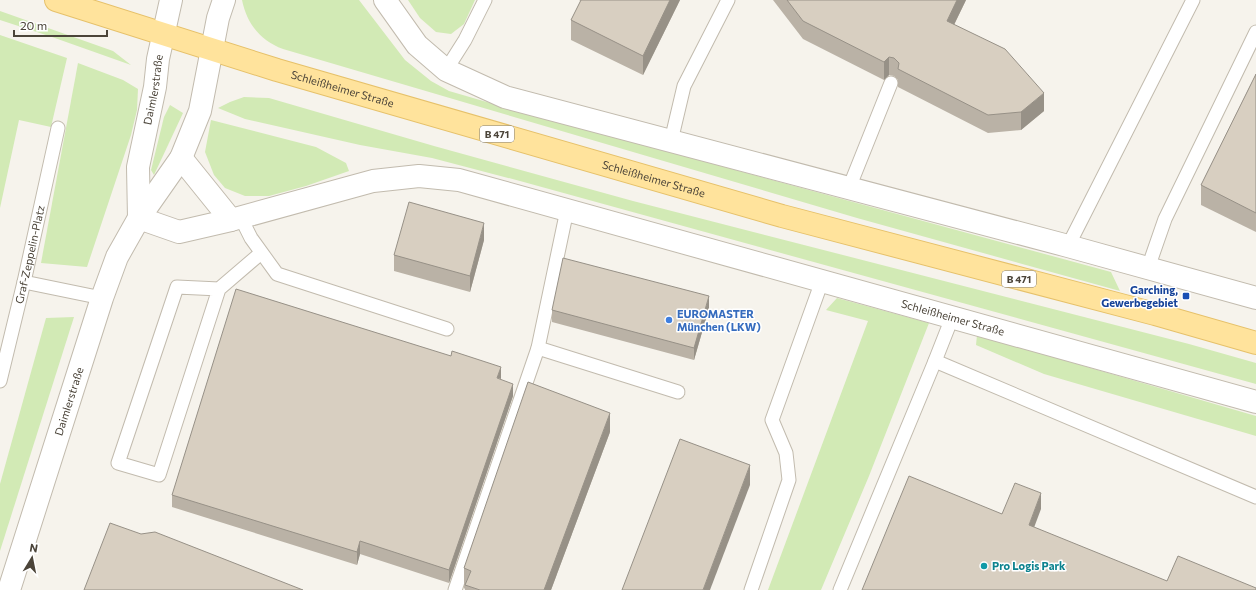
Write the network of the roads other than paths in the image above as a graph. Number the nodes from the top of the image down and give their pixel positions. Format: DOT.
graph roads {
  1 [pos="56,0"];
  2 [pos="171,0"];
  3 [pos="224,0"];
  4 [pos="385,0"];
  5 [pos="485,0"];
  6 [pos="728,0"];
  7 [pos="1193,0"];
  8 [pos="1256,32"];
  9 [pos="163,34"];
  10 [pos="212,50"];
  11 [pos="446,70"];
  12 [pos="891,83"];
  13 [pos="58,128"];
  14 [pos="671,141"];
  15 [pos="181,158"];
  16 [pos="849,188"];
  17 [pos="567,210"];
  18 [pos="139,218"];
  19 [pos="236,219"];
  20 [pos="1068,246"];
  21 [pos="261,253"];
  22 [pos="1148,268"];
  23 [pos="822,281"];
  24 [pos="24,282"];
  25 [pos="219,289"];
  26 [pos="102,298"];
  27 [pos="1256,298"];
  28 [pos="951,317"];
  29 [pos="447,329"];
  30 [pos="1256,344"];
  31 [pos="538,348"];
  32 [pos="935,361"];
  33 [pos="0,381"];
  34 [pos="678,392"];
  35 [pos="1256,402"];
  36 [pos="1256,497"];
  37 [pos="10,590"];
  38 [pos="455,590"];
  39 [pos="750,590"];
  40 [pos="840,590"];
  1 -- 9 [label="main road, Schleißheimer Straße / B 471"];
  2 -- 9 [label="street, Daimlerstraße"];
  3 -- 10 [label="street, Daimlerstraße"];
  4 -- 11 [label="street"];
  5 -- 11 [label="lane"];
  6 -- 14 [label="lane"];
  7 -- 20 [label="lane"];
  8 -- 22 [label="lane"];
  9 -- 10 [label="main road, Schleißheimer Straße / B 471"];
  9 -- 18 [label="street, Daimlerstraße"];
  10 -- 15 [label="street, Daimlerstraße"];
  10 -- 30 [label="main road, Schleißheimer Straße / B 471"];
  11 -- 14 [label="street"];
  12 -- 16 [label="lane"];
  13 -- 24 [label="lane, Graf-Zeppelin-Platz"];
  14 -- 16 [label="street"];
  15 -- 18 [label="street, Daimlerstraße"];
  15 -- 19 [label="street"];
  16 -- 20 [label="street"];
  17 -- 19 [label="street, Schleißheimer Straße"];
  17 -- 23 [label="street, Schleißheimer Straße"];
  17 -- 31 [label="lane"];
  18 -- 19 [label="street, Schleißheimer Straße"];
  18 -- 26 [label="street, Daimlerstraße"];
  19 -- 21 [label="lane"];
  20 -- 22 [label="street"];
  21 -- 25 [label="lane"];
  21 -- 29 [label="lane"];
  22 -- 27 [label="street"];
  23 -- 28 [label="street, Schleißheimer Straße"];
  23 -- 39 [label="lane"];
  24 -- 26 [label="lane"];
  24 -- 33 [label="lane, Graf-Zeppelin-Platz"];
  25 -- 25 [label="lane"];
  26 -- 37 [label="street, Daimlerstraße"];
  28 -- 32 [label="lane"];
  28 -- 35 [label="street, Schleißheimer Straße"];
  31 -- 34 [label="lane"];
  31 -- 38 [label="lane"];
  32 -- 36 [label="lane"];
  32 -- 40 [label="lane"];
}
